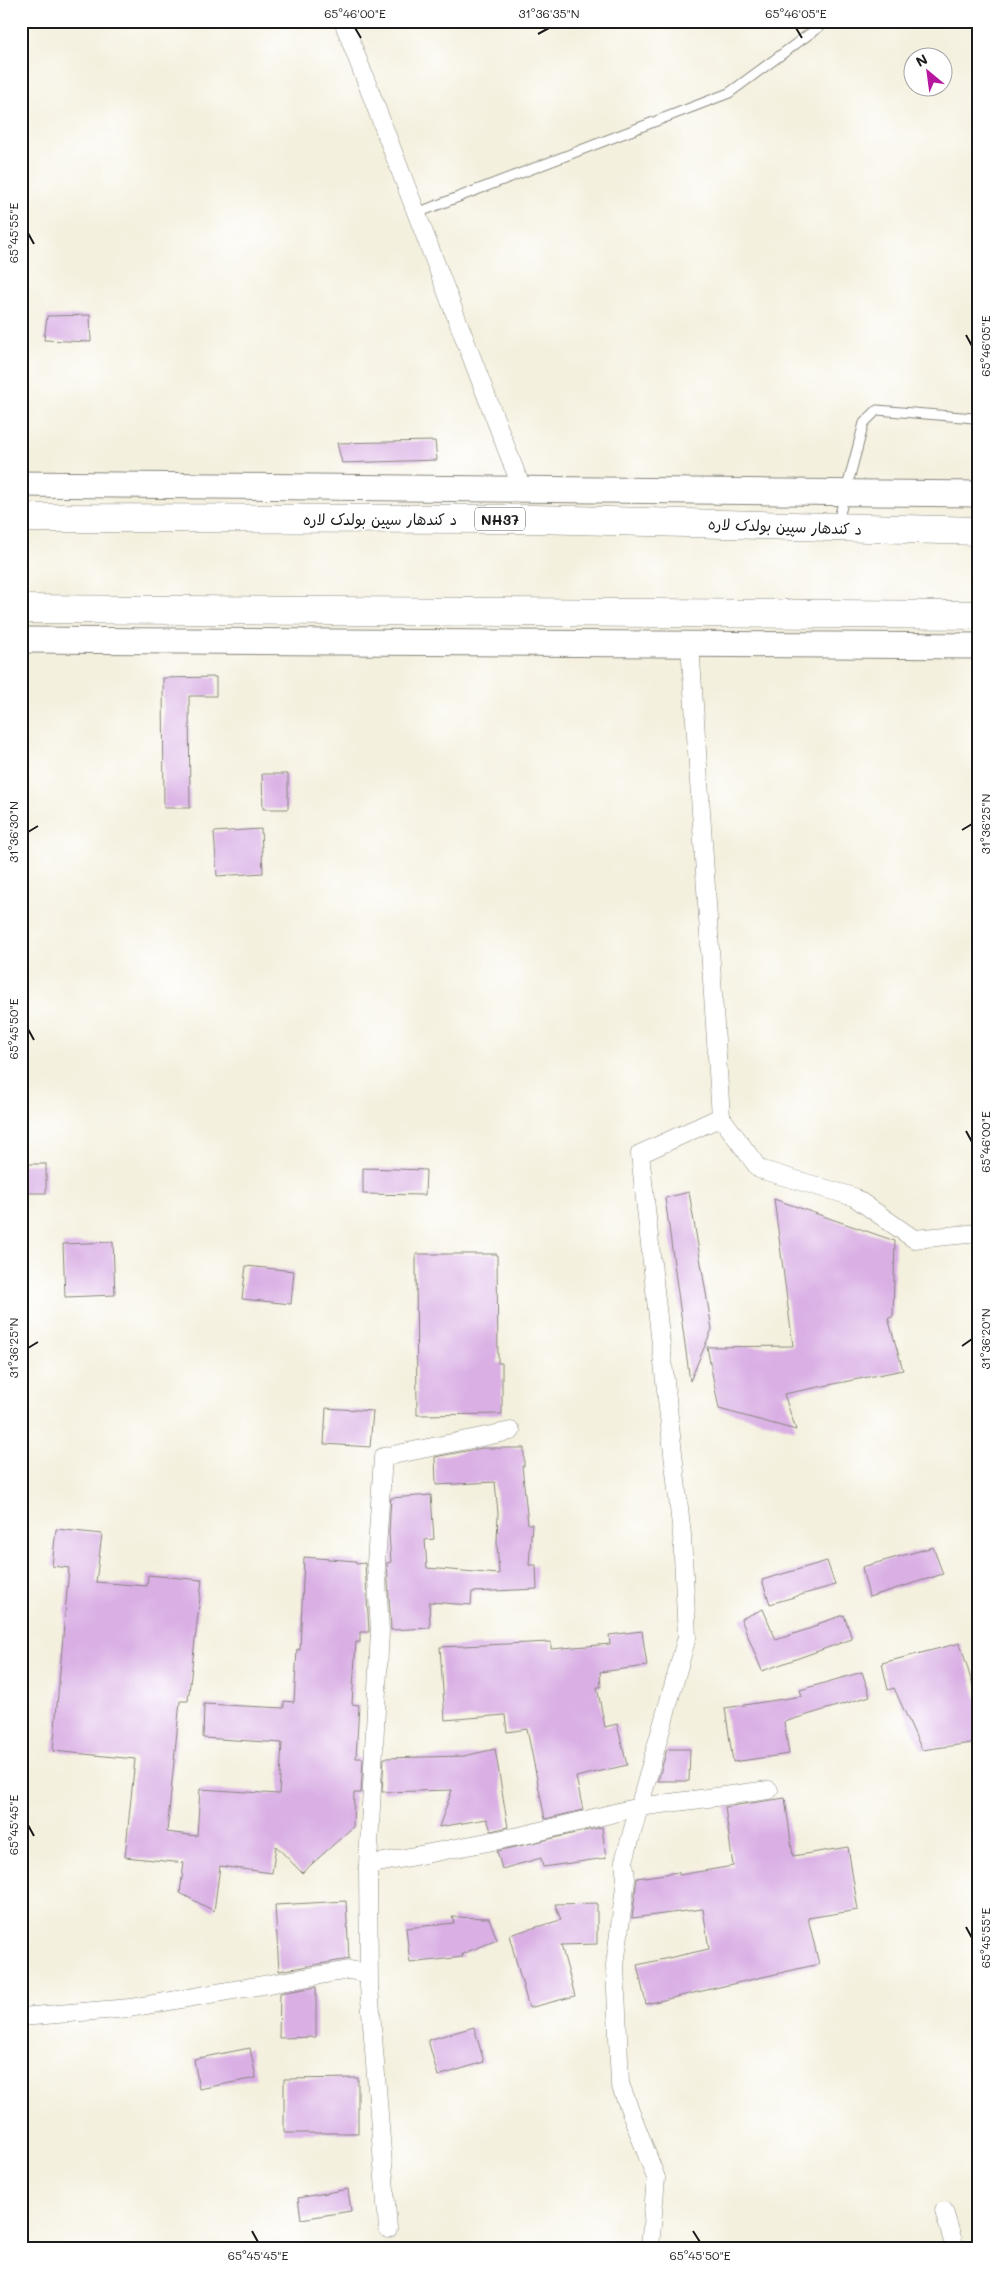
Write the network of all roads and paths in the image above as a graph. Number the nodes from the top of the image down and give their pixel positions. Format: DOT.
graph roads {
  1 [pos="343,21"];
  2 [pos="827,21"];
  3 [pos="417,213"];
  4 [pos="979,420"];
  5 [pos="21,484"];
  6 [pos="522,489"];
  7 [pos="846,492"];
  8 [pos="979,494"];
  9 [pos="21,518"];
  10 [pos="837,527"];
  11 [pos="979,532"];
  12 [pos="21,609"];
  13 [pos="979,615"];
  14 [pos="21,640"];
  15 [pos="690,644"];
  16 [pos="979,646"];
  17 [pos="721,1117"];
  18 [pos="979,1234"];
  19 [pos="511,1431"];
  20 [pos="769,1790"];
  21 [pos="639,1807"];
  22 [pos="368,1865"];
  23 [pos="368,1973"];
  24 [pos="21,2017"];
  25 [pos="944,2211"];
  26 [pos="388,2229"];
  27 [pos="650,2248"];
  28 [pos="955,2248"];
  1 -- 3 [label="street"];
  2 -- 3 [label="lane"];
  3 -- 6 [label="street"];
  4 -- 7 [label="lane"];
  5 -- 6 [label="street"];
  6 -- 7 [label="street"];
  7 -- 8 [label="street"];
  7 -- 10 [label="lane"];
  9 -- 10 [label="highway, د کندهار سپین بولدک لاره / NH37"];
  10 -- 11 [label="highway, د کندهار سپین بولدک لاره / NH37"];
  12 -- 13 [label="highway"];
  14 -- 15 [label="street"];
  15 -- 16 [label="street"];
  15 -- 17 [label="street"];
  17 -- 18 [label="street"];
  17 -- 21 [label="street"];
  19 -- 22 [label="street"];
  20 -- 21 [label="street"];
  21 -- 22 [label="street"];
  21 -- 27 [label="street"];
  22 -- 23 [label="street"];
  23 -- 24 [label="street"];
  23 -- 26 [label="street"];
  25 -- 28 [label="street"];
}
